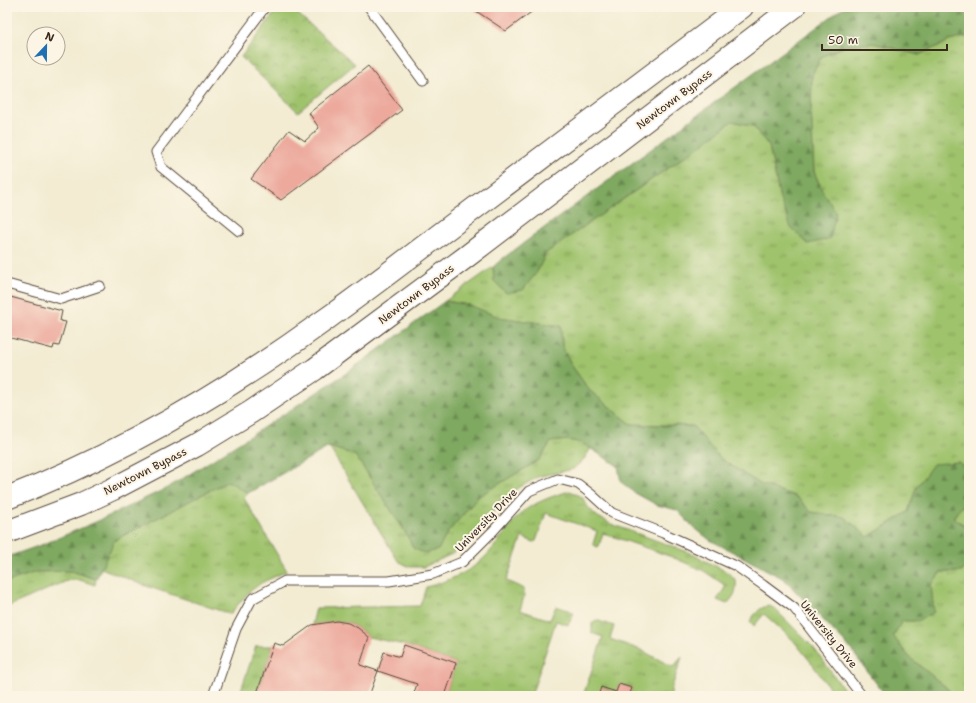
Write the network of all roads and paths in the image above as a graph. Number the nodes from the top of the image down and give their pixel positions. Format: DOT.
graph roads {
  1 [pos="265,7"];
  2 [pos="369,7"];
  3 [pos="742,7"];
  4 [pos="794,7"];
  5 [pos="423,81"];
  6 [pos="239,231"];
  7 [pos="7,284"];
  8 [pos="100,286"];
  9 [pos="7,498"];
  10 [pos="7,532"];
  11 [pos="213,696"];
  12 [pos="862,696"];
  1 -- 6 [label="lane"];
  2 -- 5 [label="lane"];
  3 -- 9 [label="highway"];
  4 -- 10 [label="highway, Newtown Bypass"];
  7 -- 8 [label="lane"];
  11 -- 12 [label="lane, University Drive"];
}
